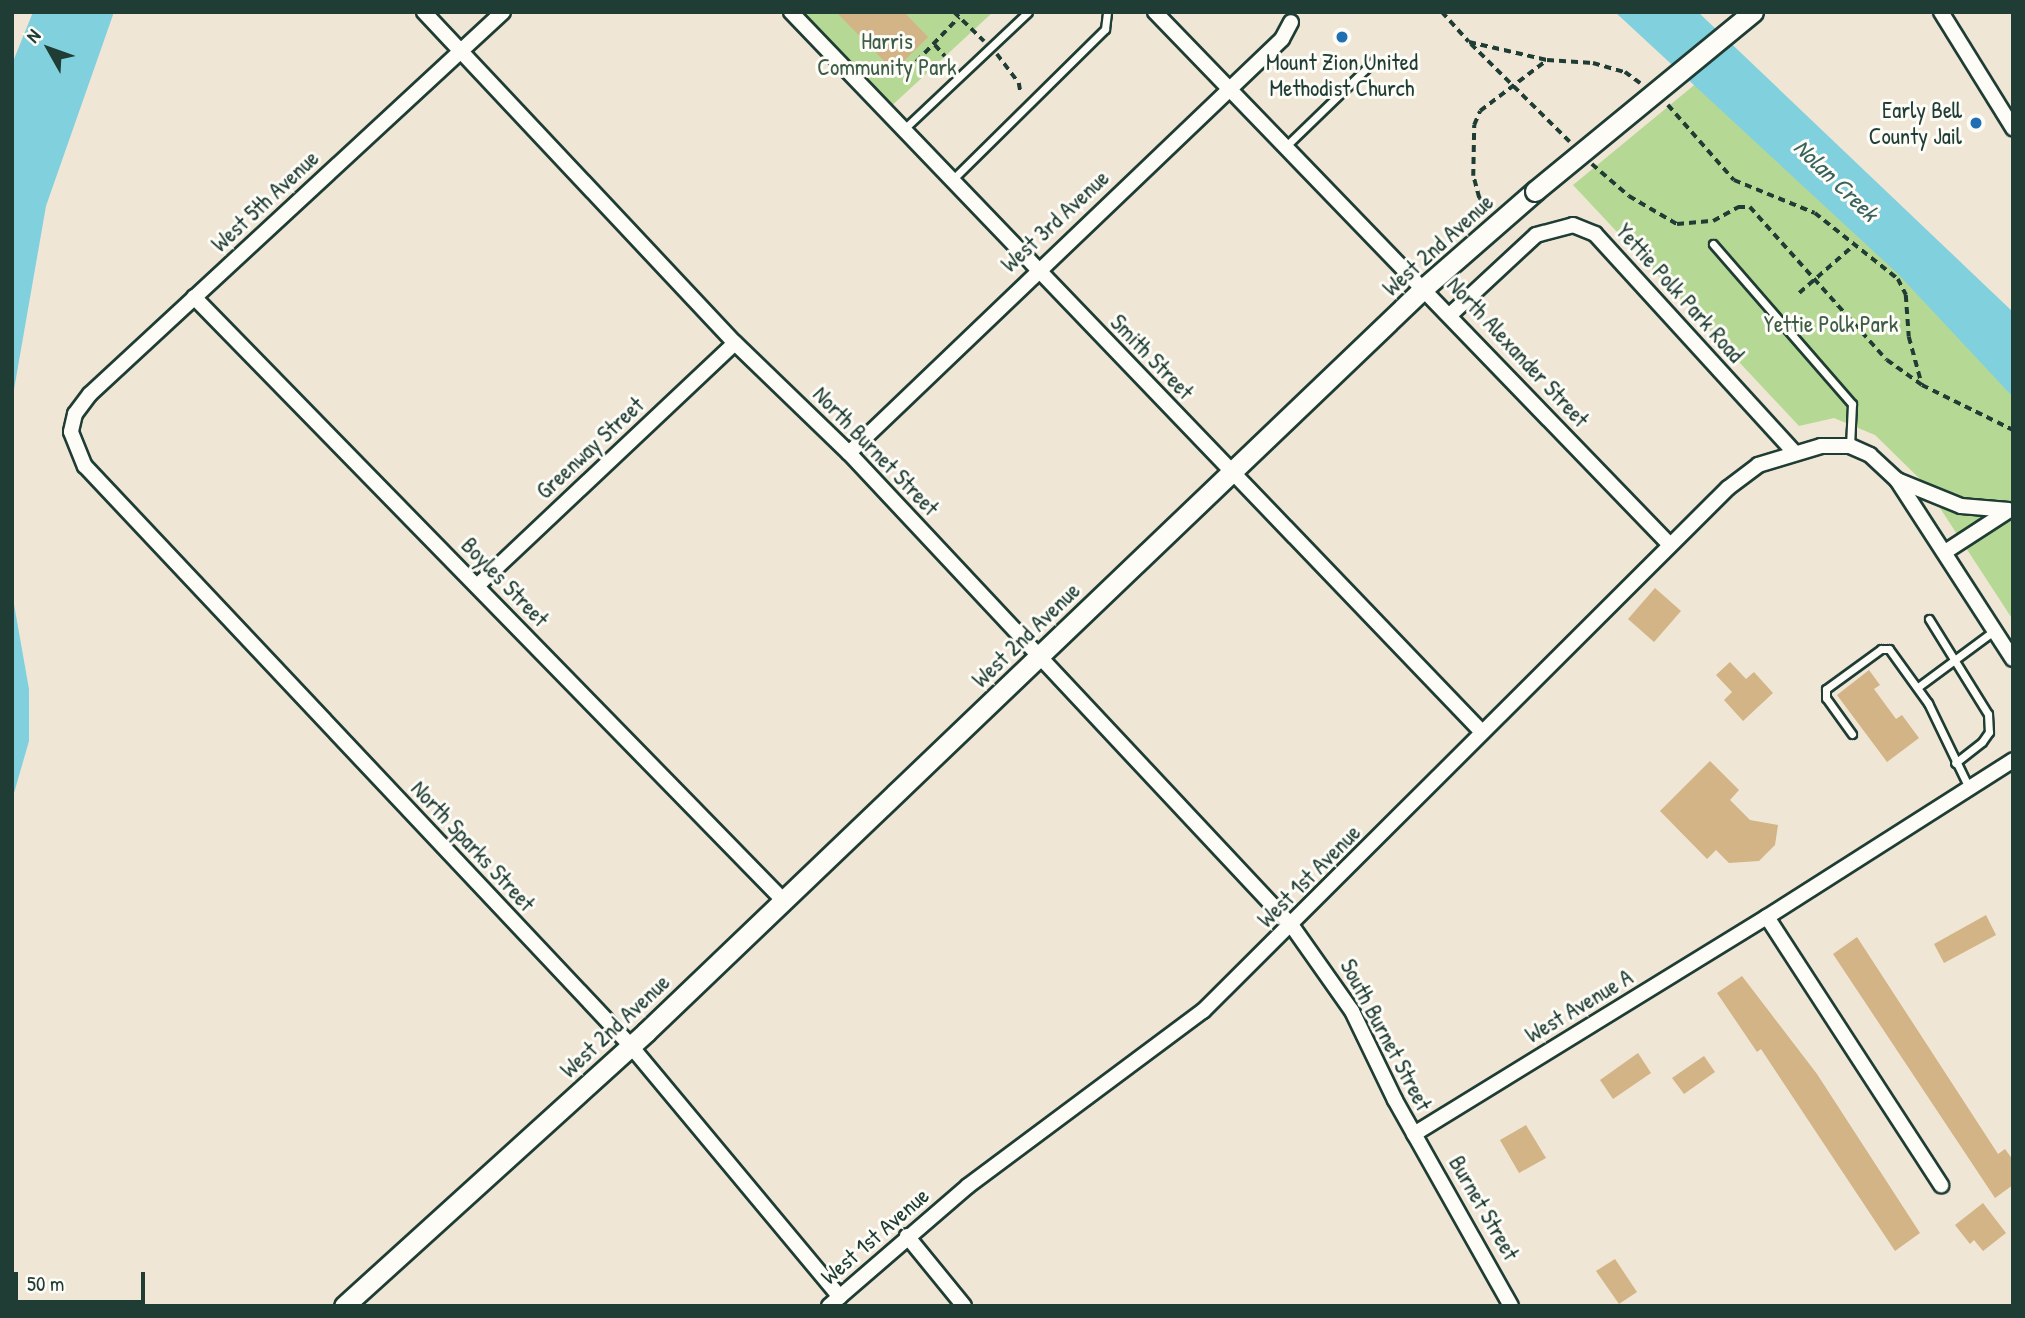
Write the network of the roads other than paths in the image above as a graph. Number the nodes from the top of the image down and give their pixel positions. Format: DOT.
graph roads {
  1 [pos="424,12"];
  2 [pos="503,12"];
  3 [pos="791,12"];
  4 [pos="1028,12"];
  5 [pos="1107,12"];
  6 [pos="1155,12"];
  7 [pos="1753,12"];
  8 [pos="1941,12"];
  9 [pos="1291,22"];
  10 [pos="460,52"];
  11 [pos="1374,61"];
  12 [pos="1229,88"];
  13 [pos="2013,128"];
  14 [pos="903,130"];
  15 [pos="1286,146"];
  16 [pos="952,180"];
  17 [pos="1713,243"];
  18 [pos="1037,269"];
  19 [pos="1425,287"];
  20 [pos="194,297"];
  21 [pos="1451,314"];
  22 [pos="735,343"];
  23 [pos="71,432"];
  24 [pos="1850,446"];
  25 [pos="1794,452"];
  26 [pos="849,453"];
  27 [pos="1231,472"];
  28 [pos="1896,480"];
  29 [pos="2011,509"];
  30 [pos="1670,545"];
  31 [pos="1945,552"];
  32 [pos="477,586"];
  33 [pos="1928,619"];
  34 [pos="1995,630"];
  35 [pos="1040,655"];
  36 [pos="2013,659"];
  37 [pos="1955,660"];
  38 [pos="1918,687"];
  39 [pos="1482,732"];
  40 [pos="1852,734"];
  41 [pos="2013,760"];
  42 [pos="1955,763"];
  43 [pos="1969,788"];
  44 [pos="783,900"];
  45 [pos="1767,918"];
  46 [pos="1292,926"];
  47 [pos="630,1045"];
  48 [pos="1414,1134"];
  49 [pos="1941,1185"];
  50 [pos="907,1236"];
  51 [pos="835,1301"];
  52 [pos="344,1306"];
  53 [pos="964,1306"];
  54 [pos="1511,1306"];
  1 -- 10 [label="street, North Burnet Street"];
  2 -- 10 [label="street, West 5th Avenue"];
  3 -- 14 [label="street, Smith Street"];
  4 -- 14 [label="lane"];
  5 -- 16 [label="lane"];
  6 -- 12 [label="street, North Alexander Street"];
  7 -- 19 [label="street, West 2nd Avenue, bridge"];
  8 -- 13 [label="street"];
  9 -- 12 [label="street, West 3rd Avenue"];
  10 -- 20 [label="street, West 5th Avenue"];
  10 -- 22 [label="street, North Burnet Street"];
  11 -- 15 [label="lane"];
  12 -- 15 [label="street, North Alexander Street"];
  12 -- 18 [label="street, West 3rd Avenue"];
  14 -- 16 [label="street, Smith Street"];
  15 -- 19 [label="street, North Alexander Street"];
  16 -- 18 [label="street, Smith Street"];
  17 -- 24 [label="lane"];
  18 -- 26 [label="street, West 3rd Avenue"];
  18 -- 27 [label="street, Smith Street"];
  19 -- 21 [label="street, North Alexander Street"];
  19 -- 27 [label="street, West 2nd Avenue"];
  20 -- 23 [label="street, West 5th Avenue"];
  20 -- 32 [label="street, Boyles Street"];
  21 -- 25 [label="street, Yettie Polk Park Road"];
  21 -- 30 [label="street, North Alexander Street"];
  22 -- 26 [label="street, North Burnet Street"];
  22 -- 32 [label="street, Greenway Street"];
  23 -- 47 [label="street, North Sparks Street"];
  24 -- 25 [label="street, West 1st Avenue"];
  24 -- 28 [label="street"];
  25 -- 30 [label="street, West 1st Avenue"];
  26 -- 35 [label="street, North Burnet Street"];
  27 -- 35 [label="street, West 2nd Avenue"];
  27 -- 39 [label="street, Smith Street"];
  28 -- 29 [label="street"];
  28 -- 31 [label="street"];
  29 -- 31 [label="street"];
  30 -- 39 [label="street, West 1st Avenue"];
  31 -- 34 [label="street"];
  32 -- 44 [label="street, Boyles Street"];
  33 -- 37 [label="lane"];
  34 -- 36 [label="street"];
  34 -- 37 [label="lane"];
  35 -- 44 [label="street, West 2nd Avenue"];
  35 -- 46 [label="street, North Burnet Street"];
  37 -- 38 [label="lane"];
  37 -- 42 [label="lane"];
  38 -- 40 [label="lane"];
  38 -- 42 [label="lane"];
  39 -- 46 [label="street, West 1st Avenue"];
  41 -- 43 [label="street, West Avenue A"];
  42 -- 43 [label="lane"];
  43 -- 45 [label="street, West Avenue A"];
  44 -- 47 [label="street, West 2nd Avenue"];
  45 -- 48 [label="street, West Avenue A"];
  45 -- 49 [label="street"];
  46 -- 48 [label="street, South Burnet Street"];
  46 -- 50 [label="street, West 1st Avenue"];
  47 -- 51 [label="street, North Sparks Street"];
  47 -- 52 [label="street, West 2nd Avenue"];
  48 -- 54 [label="street, Burnet Street"];
  50 -- 51 [label="street, West 1st Avenue"];
  50 -- 53 [label="street"];
}
